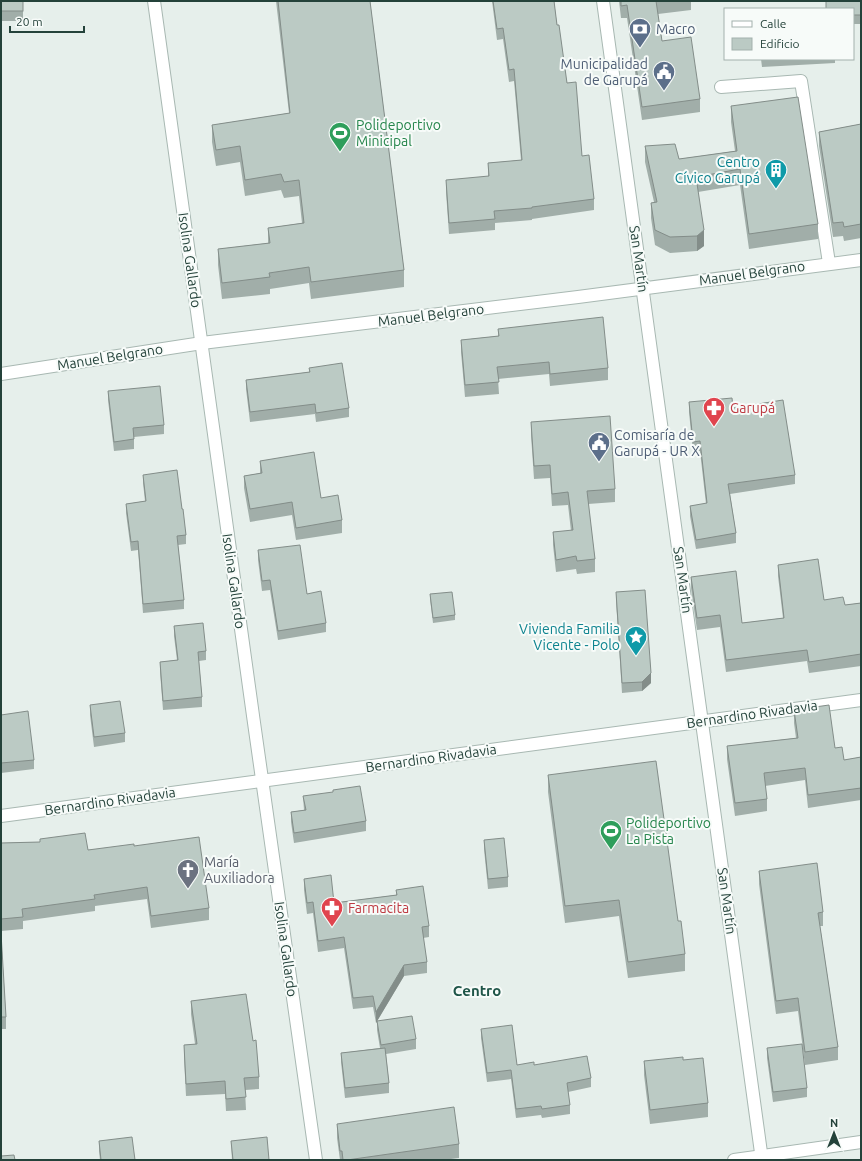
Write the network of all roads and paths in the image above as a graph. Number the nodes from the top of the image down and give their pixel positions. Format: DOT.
graph roads {
  1 [pos="154,1"];
  2 [pos="603,1"];
  3 [pos="721,87"];
  4 [pos="861,260"];
  5 [pos="829,263"];
  6 [pos="643,288"];
  7 [pos="202,343"];
  8 [pos="1,374"];
  9 [pos="861,700"];
  10 [pos="702,721"];
  11 [pos="261,781"];
  12 [pos="1,816"];
  13 [pos="861,1142"];
  14 [pos="762,1158"];
  15 [pos="316,1160"];
  16 [pos="734,1160"];
  1 -- 7 [label="street, Isolina Gallardo"];
  2 -- 6 [label="street, San Martín"];
  3 -- 5 [label="street"];
  4 -- 5 [label="street, Manuel Belgrano"];
  5 -- 6 [label="street, Manuel Belgrano"];
  6 -- 7 [label="street, Manuel Belgrano"];
  6 -- 10 [label="street, San Martín"];
  7 -- 8 [label="street, Manuel Belgrano"];
  7 -- 11 [label="street, Isolina Gallardo"];
  9 -- 10 [label="street, Bernardino Rivadavia"];
  10 -- 11 [label="street, Bernardino Rivadavia"];
  10 -- 14 [label="street, San Martín"];
  11 -- 12 [label="street, Bernardino Rivadavia"];
  11 -- 15 [label="street, Isolina Gallardo"];
  13 -- 14 [label="street"];
  14 -- 16 [label="street"];
}
